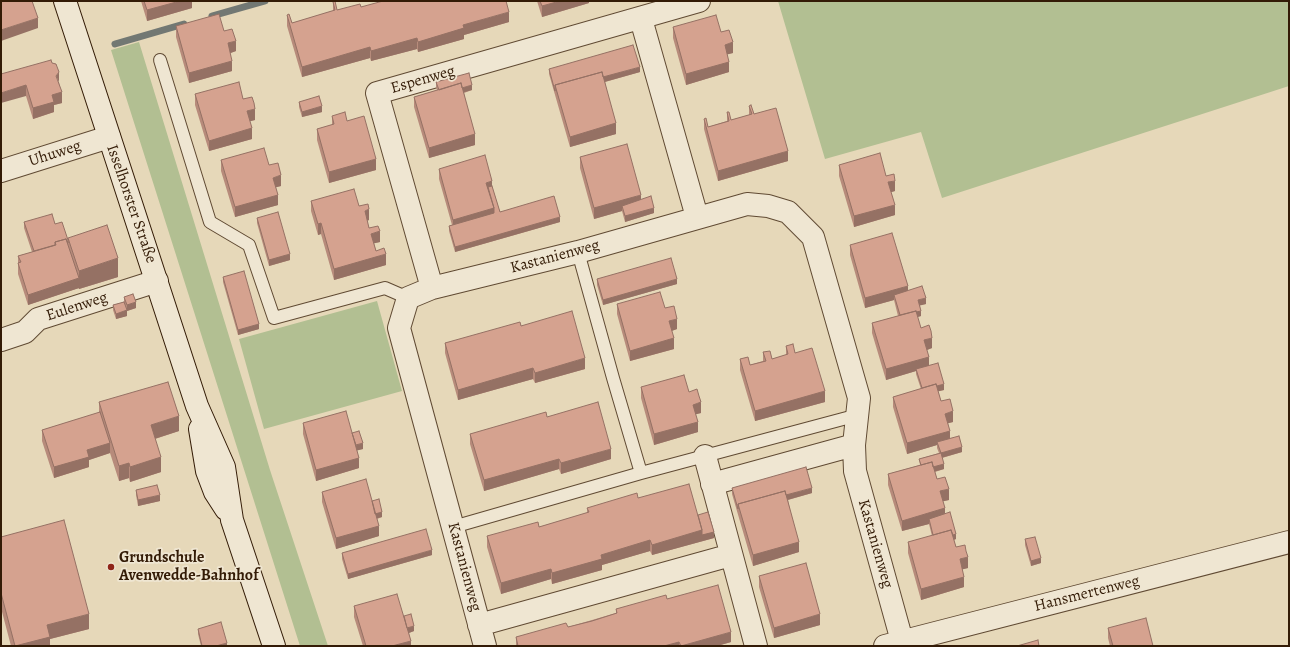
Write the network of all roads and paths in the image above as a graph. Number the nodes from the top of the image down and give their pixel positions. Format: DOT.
graph roads {
  1 [pos="65,1"];
  2 [pos="699,1"];
  3 [pos="641,19"];
  4 [pos="160,60"];
  5 [pos="109,137"];
  6 [pos="1,172"];
  7 [pos="697,217"];
  8 [pos="578,252"];
  9 [pos="157,281"];
  10 [pos="432,288"];
  11 [pos="408,298"];
  12 [pos="1,340"];
  13 [pos="858,415"];
  14 [pos="854,445"];
  15 [pos="705,456"];
  16 [pos="641,473"];
  17 [pos="712,484"];
  18 [pos="453,526"];
  19 [pos="1289,542"];
  20 [pos="731,555"];
  21 [pos="479,625"];
  22 [pos="897,644"];
  23 [pos="274,646"];
  24 [pos="485,646"];
  25 [pos="756,646"];
  1 -- 5 [label="street, Isselhorster Straße"];
  2 -- 3 [label="street, Espenweg"];
  3 -- 7 [label="street"];
  3 -- 10 [label="street, Espenweg"];
  4 -- 11 [label="lane"];
  5 -- 6 [label="street, Uhuweg"];
  5 -- 9 [label="street, Isselhorster Straße"];
  7 -- 8 [label="street, Kastanienweg"];
  7 -- 13 [label="street, Kastanienweg"];
  8 -- 10 [label="street, Kastanienweg"];
  8 -- 16 [label="lane"];
  9 -- 12 [label="street, Eulenweg"];
  9 -- 23 [label="street, Isselhorster Straße"];
  10 -- 11 [label="street, Kastanienweg"];
  11 -- 18 [label="street, Kastanienweg"];
  13 -- 14 [label="street, Kastanienweg"];
  13 -- 15 [label="lane"];
  14 -- 17 [label="street"];
  14 -- 22 [label="street, Kastanienweg"];
  15 -- 16 [label="lane"];
  15 -- 17 [label="street"];
  16 -- 18 [label="lane"];
  17 -- 20 [label="street"];
  18 -- 21 [label="street, Kastanienweg"];
  19 -- 22 [label="street, Hansmertenweg"];
  20 -- 21 [label="street, Kastanienweg"];
  20 -- 25 [label="street"];
  21 -- 24 [label="street, Kastanienweg"];
}
